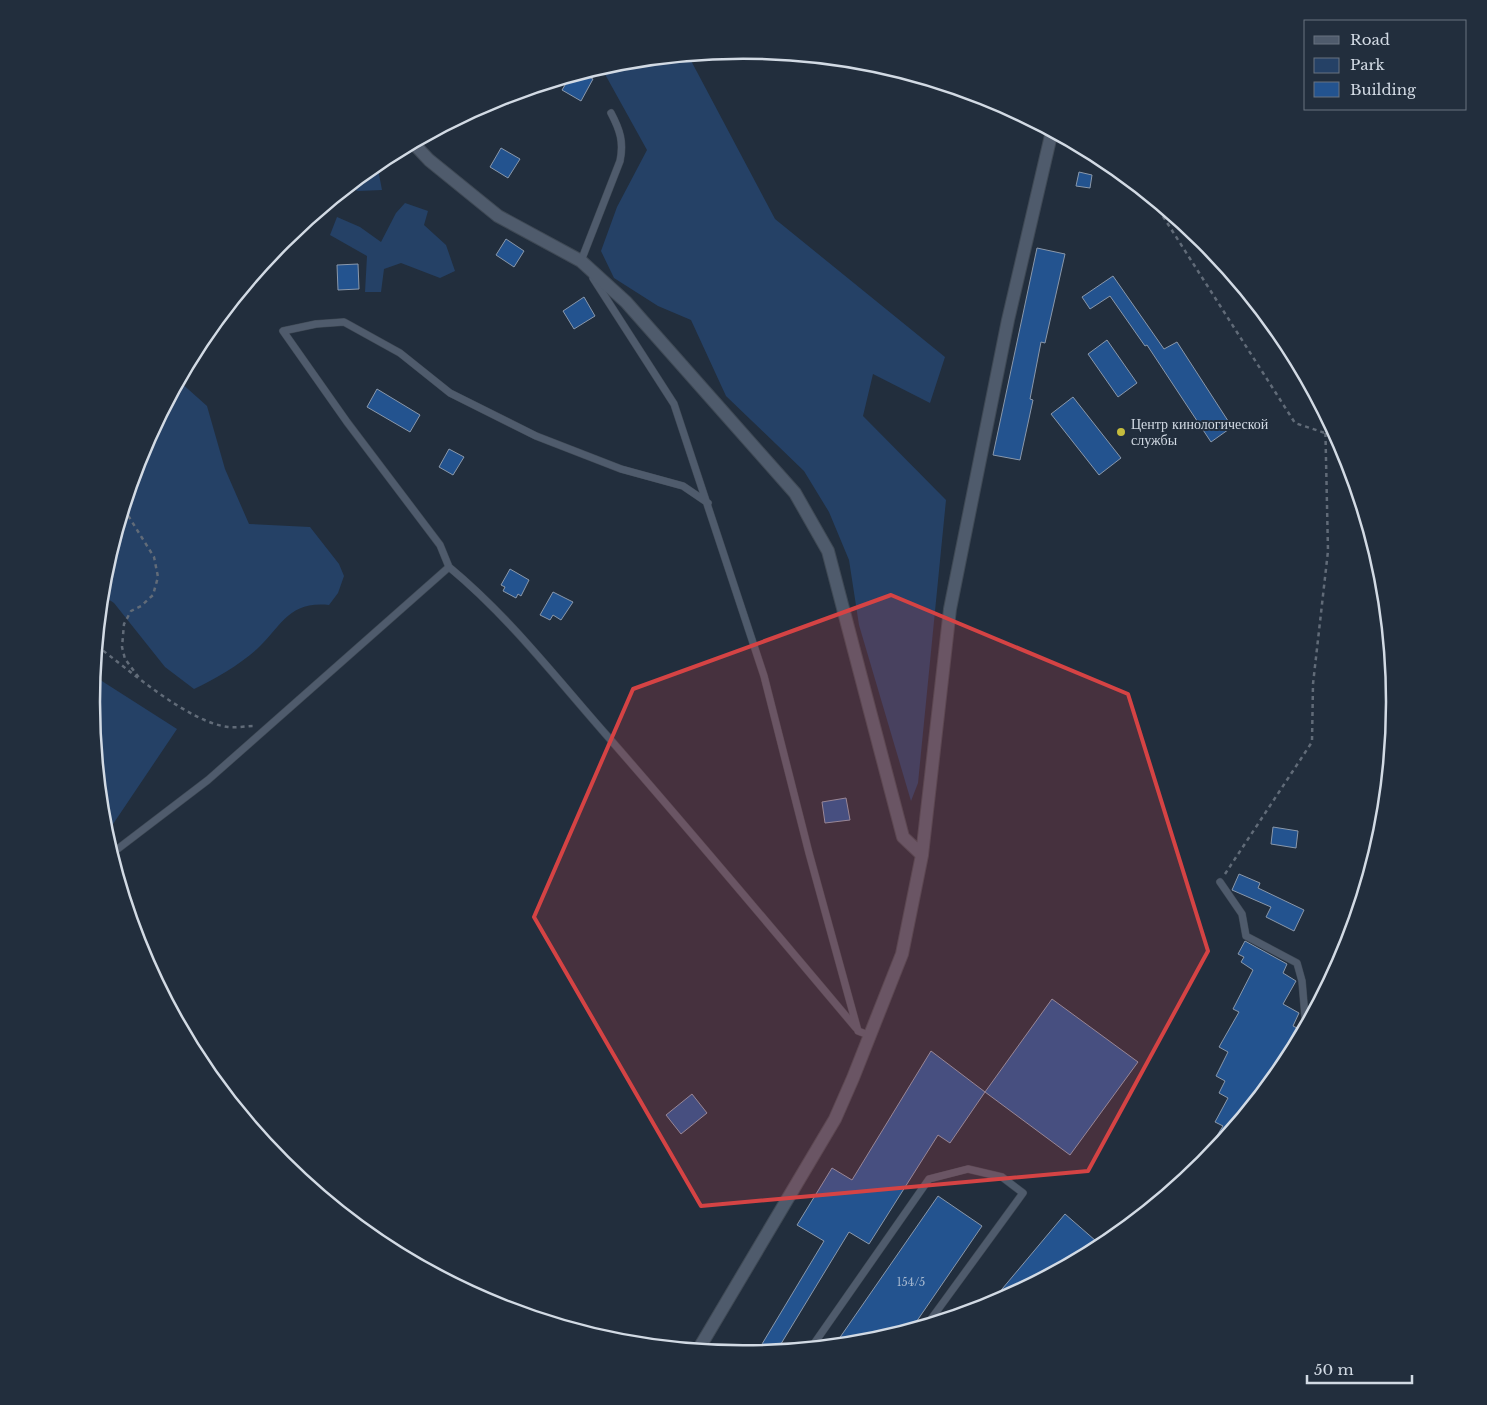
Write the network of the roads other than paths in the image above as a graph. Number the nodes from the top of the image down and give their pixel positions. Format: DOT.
graph roads {
  1 [pos="611,113"];
  2 [pos="1051,137"];
  3 [pos="418,147"];
  4 [pos="581,261"];
  5 [pos="708,503"];
  6 [pos="449,567"];
  7 [pos="117,849"];
  8 [pos="922,855"];
  9 [pos="1220,882"];
  10 [pos="1305,1017"];
  11 [pos="858,1031"];
  12 [pos="871,1036"];
  13 [pos="932,1317"];
  14 [pos="815,1342"];
  15 [pos="701,1345"];
  1 -- 4 [label="lane"];
  2 -- 8 [label="street"];
  3 -- 4 [label="street"];
  4 -- 5 [label="lane"];
  4 -- 8 [label="street"];
  5 -- 6 [label="lane"];
  5 -- 11 [label="lane"];
  6 -- 7 [label="lane"];
  6 -- 11 [label="lane"];
  8 -- 12 [label="street"];
  9 -- 10 [label="lane"];
  11 -- 12 [label="lane"];
  12 -- 15 [label="street"];
  13 -- 14 [label="lane"];
}
